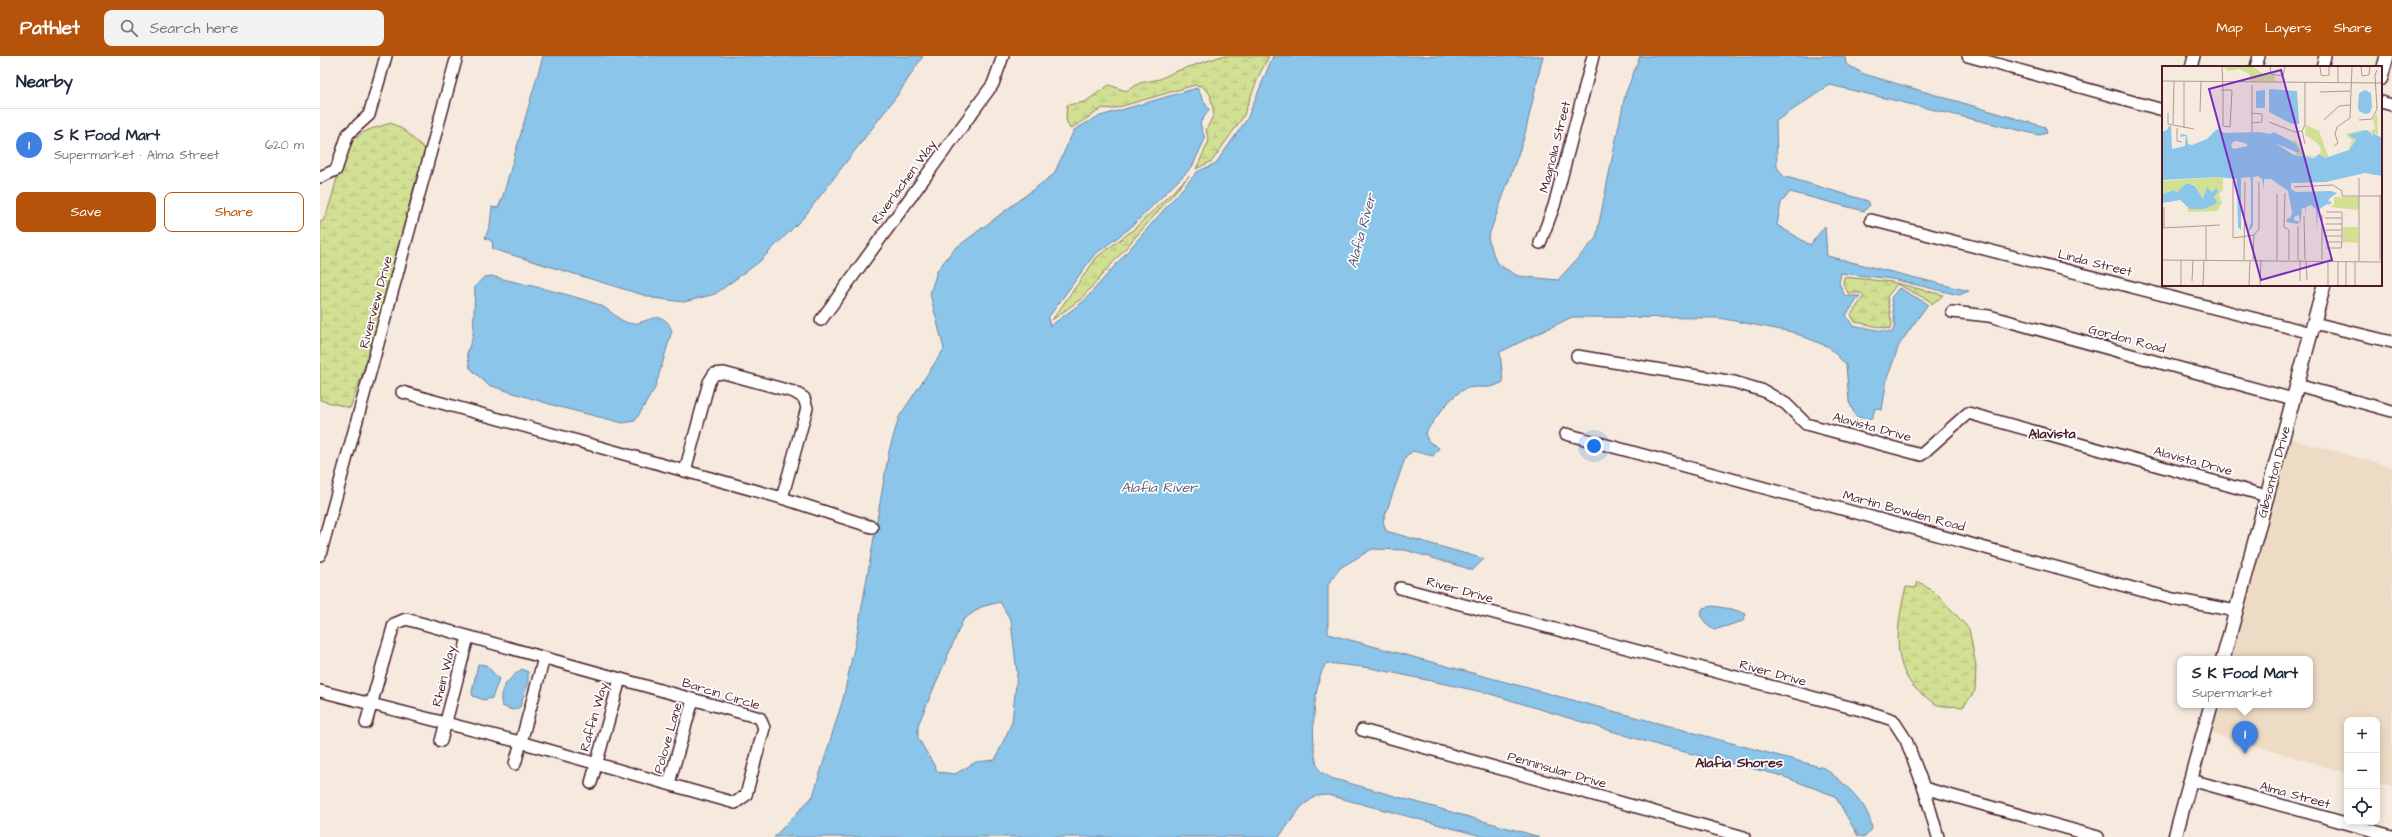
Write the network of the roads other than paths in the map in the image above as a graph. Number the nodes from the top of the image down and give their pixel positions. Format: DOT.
graph roads {
  1 [pos="386,56"];
  2 [pos="457,56"];
  3 [pos="1002,56"];
  4 [pos="1592,56"];
  5 [pos="1968,56"];
  6 [pos="2194,56"];
  7 [pos="2259,56"];
  8 [pos="2325,56"];
  9 [pos="2387,56"];
  10 [pos="2191,66"];
  11 [pos="2256,66"];
  12 [pos="2322,66"];
  13 [pos="2382,74"];
  14 [pos="2382,102"];
  15 [pos="2392,105"];
  16 [pos="2162,110"];
  17 [pos="320,177"];
  18 [pos="1871,220"];
  19 [pos="1540,243"];
  20 [pos="2324,286"];
  21 [pos="1952,312"];
  22 [pos="821,320"];
  23 [pos="2313,328"];
  24 [pos="2392,342"];
  25 [pos="1577,356"];
  26 [pos="2297,385"];
  27 [pos="402,392"];
  28 [pos="2293,399"];
  29 [pos="2392,411"];
  30 [pos="1566,434"];
  31 [pos="685,471"];
  32 [pos="2267,496"];
  33 [pos="782,498"];
  34 [pos="872,527"];
  35 [pos="320,555"];
  36 [pos="1400,588"];
  37 [pos="2236,611"];
  38 [pos="468,637"];
  39 [pos="2224,656"];
  40 [pos="544,658"];
  41 [pos="620,679"];
  42 [pos="320,691"];
  43 [pos="693,700"];
  44 [pos="371,702"];
  45 [pos="2210,708"];
  46 [pos="366,723"];
  47 [pos="447,723"];
  48 [pos="1362,730"];
  49 [pos="441,741"];
  50 [pos="520,742"];
  51 [pos="596,763"];
  52 [pos="515,764"];
  53 [pos="2190,780"];
  54 [pos="591,783"];
  55 [pos="670,783"];
  56 [pos="1924,788"];
  57 [pos="2392,836"];
  58 [pos="1744,837"];
  59 [pos="1938,837"];
  60 [pos="2098,837"];
  61 [pos="2175,837"];
  1 -- 17 [label="street"];
  2 -- 35 [label="street, Riverview Drive"];
  3 -- 22 [label="street, Riverlachen Way"];
  4 -- 19 [label="street, Magnolia Street"];
  5 -- 16 [label="street"];
  6 -- 10 [label="street"];
  7 -- 11 [label="street"];
  8 -- 12 [label="street"];
  9 -- 13 [label="main road"];
  14 -- 15 [label="street"];
  18 -- 23 [label="street, Linda Street"];
  20 -- 23 [label="main road, Gibsonton Drive"];
  21 -- 28 [label="street, Gordon Road"];
  23 -- 24 [label="street, Linda Street"];
  23 -- 26 [label="main road, Gibsonton Drive"];
  25 -- 32 [label="street, Alavista Drive"];
  26 -- 28 [label="main road, Gibsonton Drive"];
  26 -- 29 [label="street"];
  27 -- 31 [label="street"];
  28 -- 32 [label="main road, Gibsonton Drive"];
  30 -- 37 [label="street, Martin Bowden Road"];
  31 -- 33 [label="street"];
  31 -- 33 [label="street"];
  32 -- 37 [label="main road, Gibsonton Drive"];
  33 -- 34 [label="street"];
  36 -- 56 [label="street, River Drive"];
  37 -- 39 [label="main road, Gibsonton Drive"];
  38 -- 40 [label="street, Barcin Circle"];
  38 -- 44 [label="street, Barcin Circle"];
  38 -- 47 [label="street, Rhein Way"];
  40 -- 41 [label="street, Barcin Circle"];
  40 -- 50 [label="street"];
  41 -- 43 [label="street, Barcin Circle"];
  41 -- 51 [label="street, Raffin Way"];
  42 -- 44 [label="street, Barcin Circle"];
  43 -- 55 [label="street, Polove Lane"];
  43 -- 55 [label="street, Barcin Circle"];
  44 -- 46 [label="street"];
  44 -- 47 [label="street, Barcin Circle"];
  45 -- 53 [label="main road"];
  47 -- 49 [label="street, Rhein Way"];
  47 -- 50 [label="street, Barcin Circle"];
  48 -- 58 [label="street, Penninsular Drive"];
  50 -- 51 [label="street, Barcin Circle"];
  50 -- 52 [label="street"];
  51 -- 54 [label="street, Raffin Way"];
  51 -- 55 [label="street, Barcin Circle"];
  53 -- 57 [label="street, Alma Street"];
  53 -- 61 [label="main road"];
  56 -- 59 [label="street, River Drive"];
  56 -- 60 [label="street"];
}
